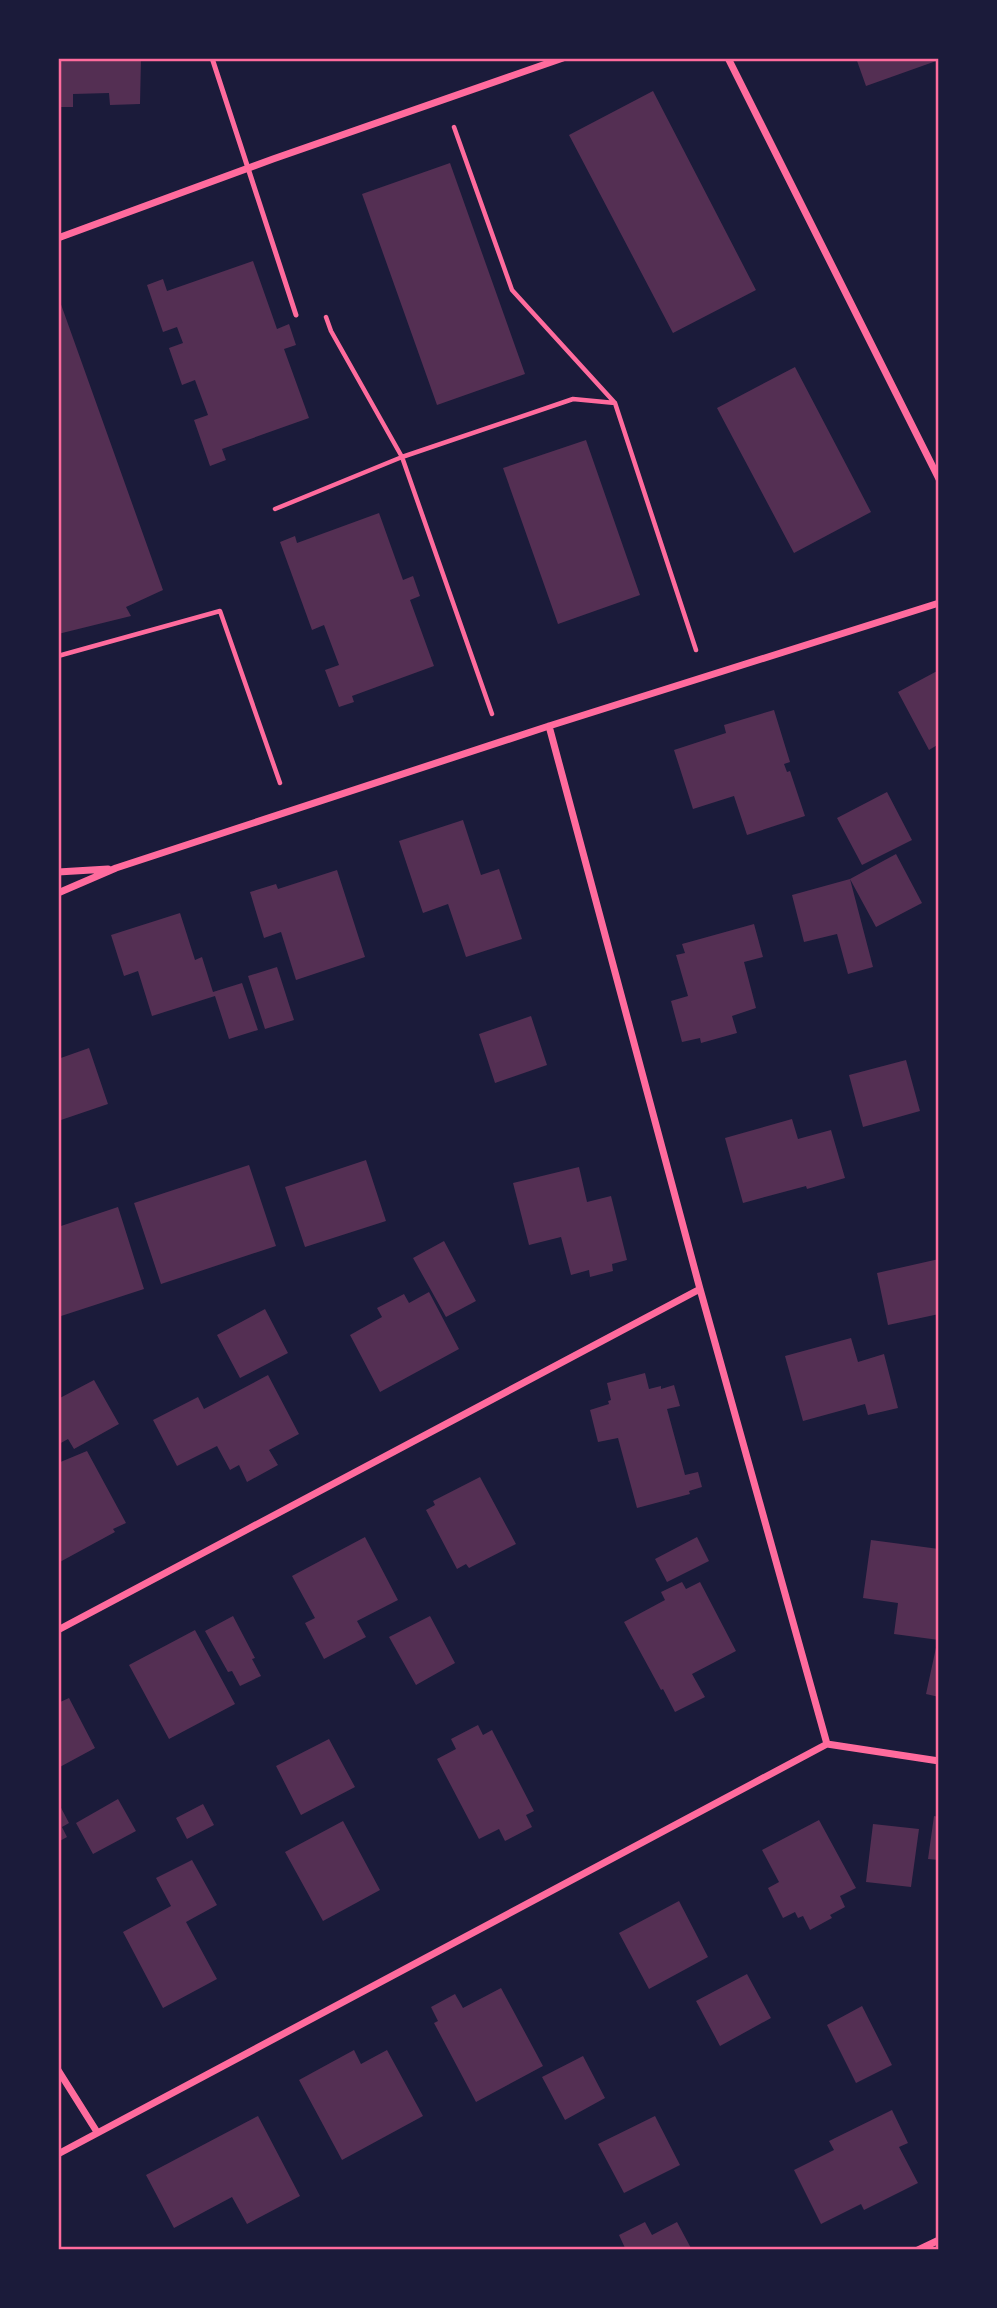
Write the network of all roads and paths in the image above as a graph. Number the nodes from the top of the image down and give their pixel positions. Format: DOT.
graph roads {
  1 [pos="212,58"];
  2 [pos="563,58"];
  3 [pos="728,58"];
  4 [pos="444,100"];
  5 [pos="247,169"];
  6 [pos="58,238"];
  7 [pos="322,305"];
  8 [pos="296,315"];
  9 [pos="615,403"];
  10 [pos="402,457"];
  11 [pos="939,479"];
  12 [pos="275,509"];
  13 [pos="939,603"];
  14 [pos="58,656"];
  15 [pos="705,678"];
  16 [pos="549,726"];
  17 [pos="501,742"];
  18 [pos="280,784"];
  19 [pos="116,868"];
  20 [pos="58,872"];
  21 [pos="58,893"];
  22 [pos="700,1289"];
  23 [pos="58,1630"];
  24 [pos="827,1744"];
  25 [pos="939,1761"];
  26 [pos="58,2070"];
  27 [pos="97,2132"];
  28 [pos="58,2154"];
  29 [pos="939,2240"];
  30 [pos="918,2250"];
  1 -- 5 [label="lane"];
  2 -- 4 [label="street"];
  3 -- 11 [label="street"];
  4 -- 5 [label="street"];
  4 -- 9 [label="path"];
  5 -- 6 [label="street"];
  5 -- 8 [label="lane"];
  7 -- 10 [label="path"];
  9 -- 10 [label="path"];
  9 -- 15 [label="path"];
  10 -- 12 [label="path"];
  10 -- 17 [label="path"];
  13 -- 15 [label="street"];
  14 -- 18 [label="path"];
  15 -- 16 [label="street"];
  16 -- 17 [label="street"];
  16 -- 22 [label="street"];
  17 -- 19 [label="street"];
  19 -- 20 [label="street"];
  19 -- 21 [label="street"];
  22 -- 23 [label="street"];
  22 -- 24 [label="street"];
  24 -- 25 [label="street"];
  24 -- 27 [label="street"];
  26 -- 27 [label="street"];
  27 -- 28 [label="street"];
  29 -- 30 [label="street"];
}
